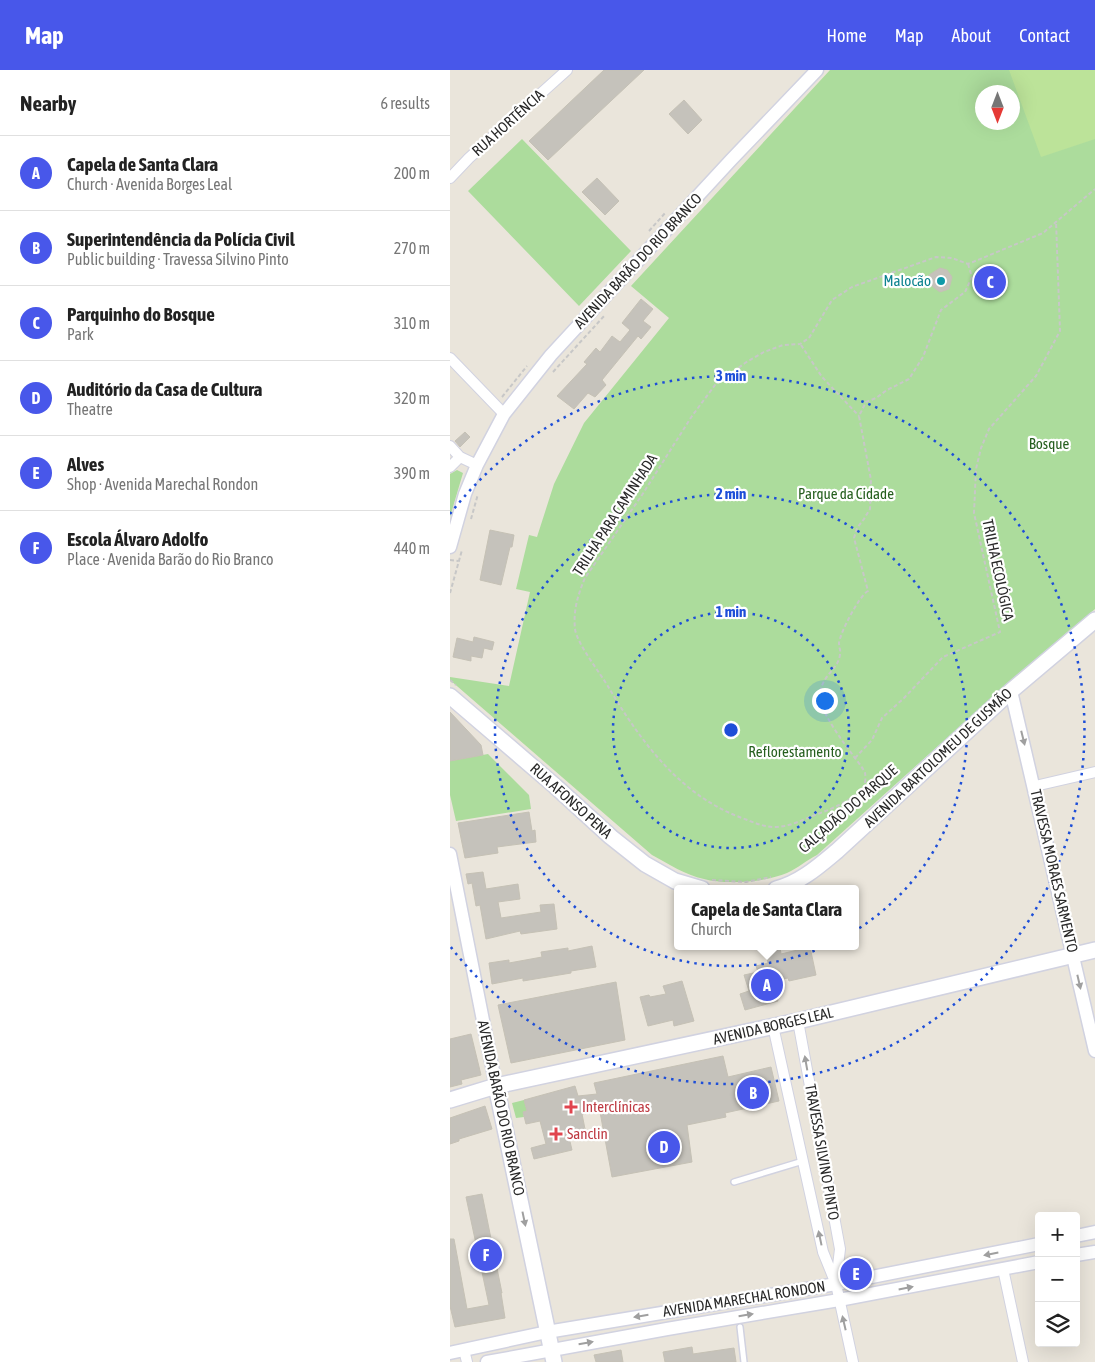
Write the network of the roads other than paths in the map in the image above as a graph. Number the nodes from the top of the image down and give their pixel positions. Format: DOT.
graph roads {
  1 [pos="567,70"];
  2 [pos="817,70"];
  3 [pos="450,178"];
  4 [pos="450,358"];
  5 [pos="504,414"];
  6 [pos="450,446"];
  7 [pos="460,457"];
  8 [pos="477,465"];
  9 [pos="450,467"];
  10 [pos="450,547"];
  11 [pos="1095,620"];
  12 [pos="453,690"];
  13 [pos="1011,691"];
  14 [pos="1095,772"];
  15 [pos="1034,786"];
  16 [pos="450,854"];
  17 [pos="775,883"];
  18 [pos="704,884"];
  19 [pos="1095,950"];
  20 [pos="1073,956"];
  21 [pos="798,1021"];
  22 [pos="773,1026"];
  23 [pos="1095,1052"];
  24 [pos="496,1086"];
  25 [pos="450,1100"];
  26 [pos="804,1161"];
  27 [pos="734,1182"];
  28 [pos="1095,1232"];
  29 [pos="1080,1235"];
  30 [pos="1035,1246"];
  31 [pos="1095,1252"];
  32 [pos="1080,1254"];
  33 [pos="948,1262"];
  34 [pos="1035,1263"];
  35 [pos="1003,1269"];
  36 [pos="953,1279"];
  37 [pos="836,1284"];
  38 [pos="839,1300"];
  39 [pos="740,1327"];
  40 [pos="547,1332"];
  41 [pos="450,1353"];
  42 [pos="465,1356"];
  43 [pos="552,1356"];
  44 [pos="487,1362"];
  45 [pos="744,1362"];
  46 [pos="853,1362"];
  47 [pos="1023,1362"];
  1 -- 3 [label="street, RUA HORTÊNCIA"];
  2 -- 5 [label="street, AVENIDA BARÃO DO RIO BRANCO"];
  4 -- 5 [label="street"];
  5 -- 8 [label="street, AVENIDA BARÃO DO RIO BRANCO"];
  6 -- 7 [label="street"];
  7 -- 8 [label="street"];
  7 -- 9 [label="street"];
  8 -- 10 [label="street, AVENIDA BARÃO DO RIO BRANCO"];
  11 -- 13 [label="main road, AVENIDA BARTOLOMEU DE GUSMÃO"];
  12 -- 18 [label="main road, RUA AFONSO PENA"];
  13 -- 15 [label="street, TRAVESSA MORAES SARMENTO, one-way"];
  13 -- 17 [label="main road, AVENIDA BARTOLOMEU DE GUSMÃO"];
  14 -- 15 [label="street"];
  15 -- 20 [label="street, TRAVESSA MORAES SARMENTO"];
  16 -- 24 [label="street, AVENIDA BARÃO DO RIO BRANCO"];
  19 -- 20 [label="main road, AVENIDA BORGES LEAL"];
  20 -- 21 [label="main road, AVENIDA BORGES LEAL"];
  20 -- 23 [label="street, TRAVESSA MORAES SARMENTO, one-way"];
  21 -- 22 [label="main road, AVENIDA BORGES LEAL"];
  37 -- 21 [label="street, TRAVESSA SILVINO PINTO, one-way"];
  22 -- 24 [label="main road, AVENIDA BORGES LEAL"];
  22 -- 26 [label="street, TRAVESSA SILVINO PINTO"];
  24 -- 25 [label="main road, AVENIDA BORGES LEAL"];
  24 -- 40 [label="main road, AVENIDA BARÃO DO RIO BRANCO, one-way"];
  26 -- 27 [label="lane"];
  37 -- 26 [label="street, TRAVESSA SILVINO PINTO, one-way"];
  28 -- 29 [label="street"];
  30 -- 33 [label="street, AVENIDA MARECHAL RONDON, one-way"];
  31 -- 32 [label="street"];
  33 -- 36 [label="street"];
  33 -- 37 [label="street, AVENIDA MARECHAL RONDON"];
  34 -- 35 [label="street, AVENIDA MARECHAL RONDON"];
  35 -- 36 [label="street, AVENIDA MARECHAL RONDON"];
  35 -- 47 [label="street"];
  38 -- 36 [label="street, AVENIDA MARECHAL RONDON, one-way"];
  37 -- 38 [label="street, TRAVESSA SILVINO PINTO"];
  37 -- 40 [label="street, AVENIDA MARECHAL RONDON, one-way"];
  43 -- 38 [label="street, AVENIDA MARECHAL RONDON, one-way"];
  46 -- 38 [label="street, TRAVESSA SILVINO PINTO, one-way"];
  39 -- 45 [label="lane"];
  40 -- 42 [label="street, AVENIDA MARECHAL RONDON"];
  40 -- 43 [label="main road, AVENIDA BARÃO DO RIO BRANCO"];
  41 -- 42 [label="street, AVENIDA MARECHAL RONDON"];
  43 -- 44 [label="street, AVENIDA MARECHAL RONDON"];
}
